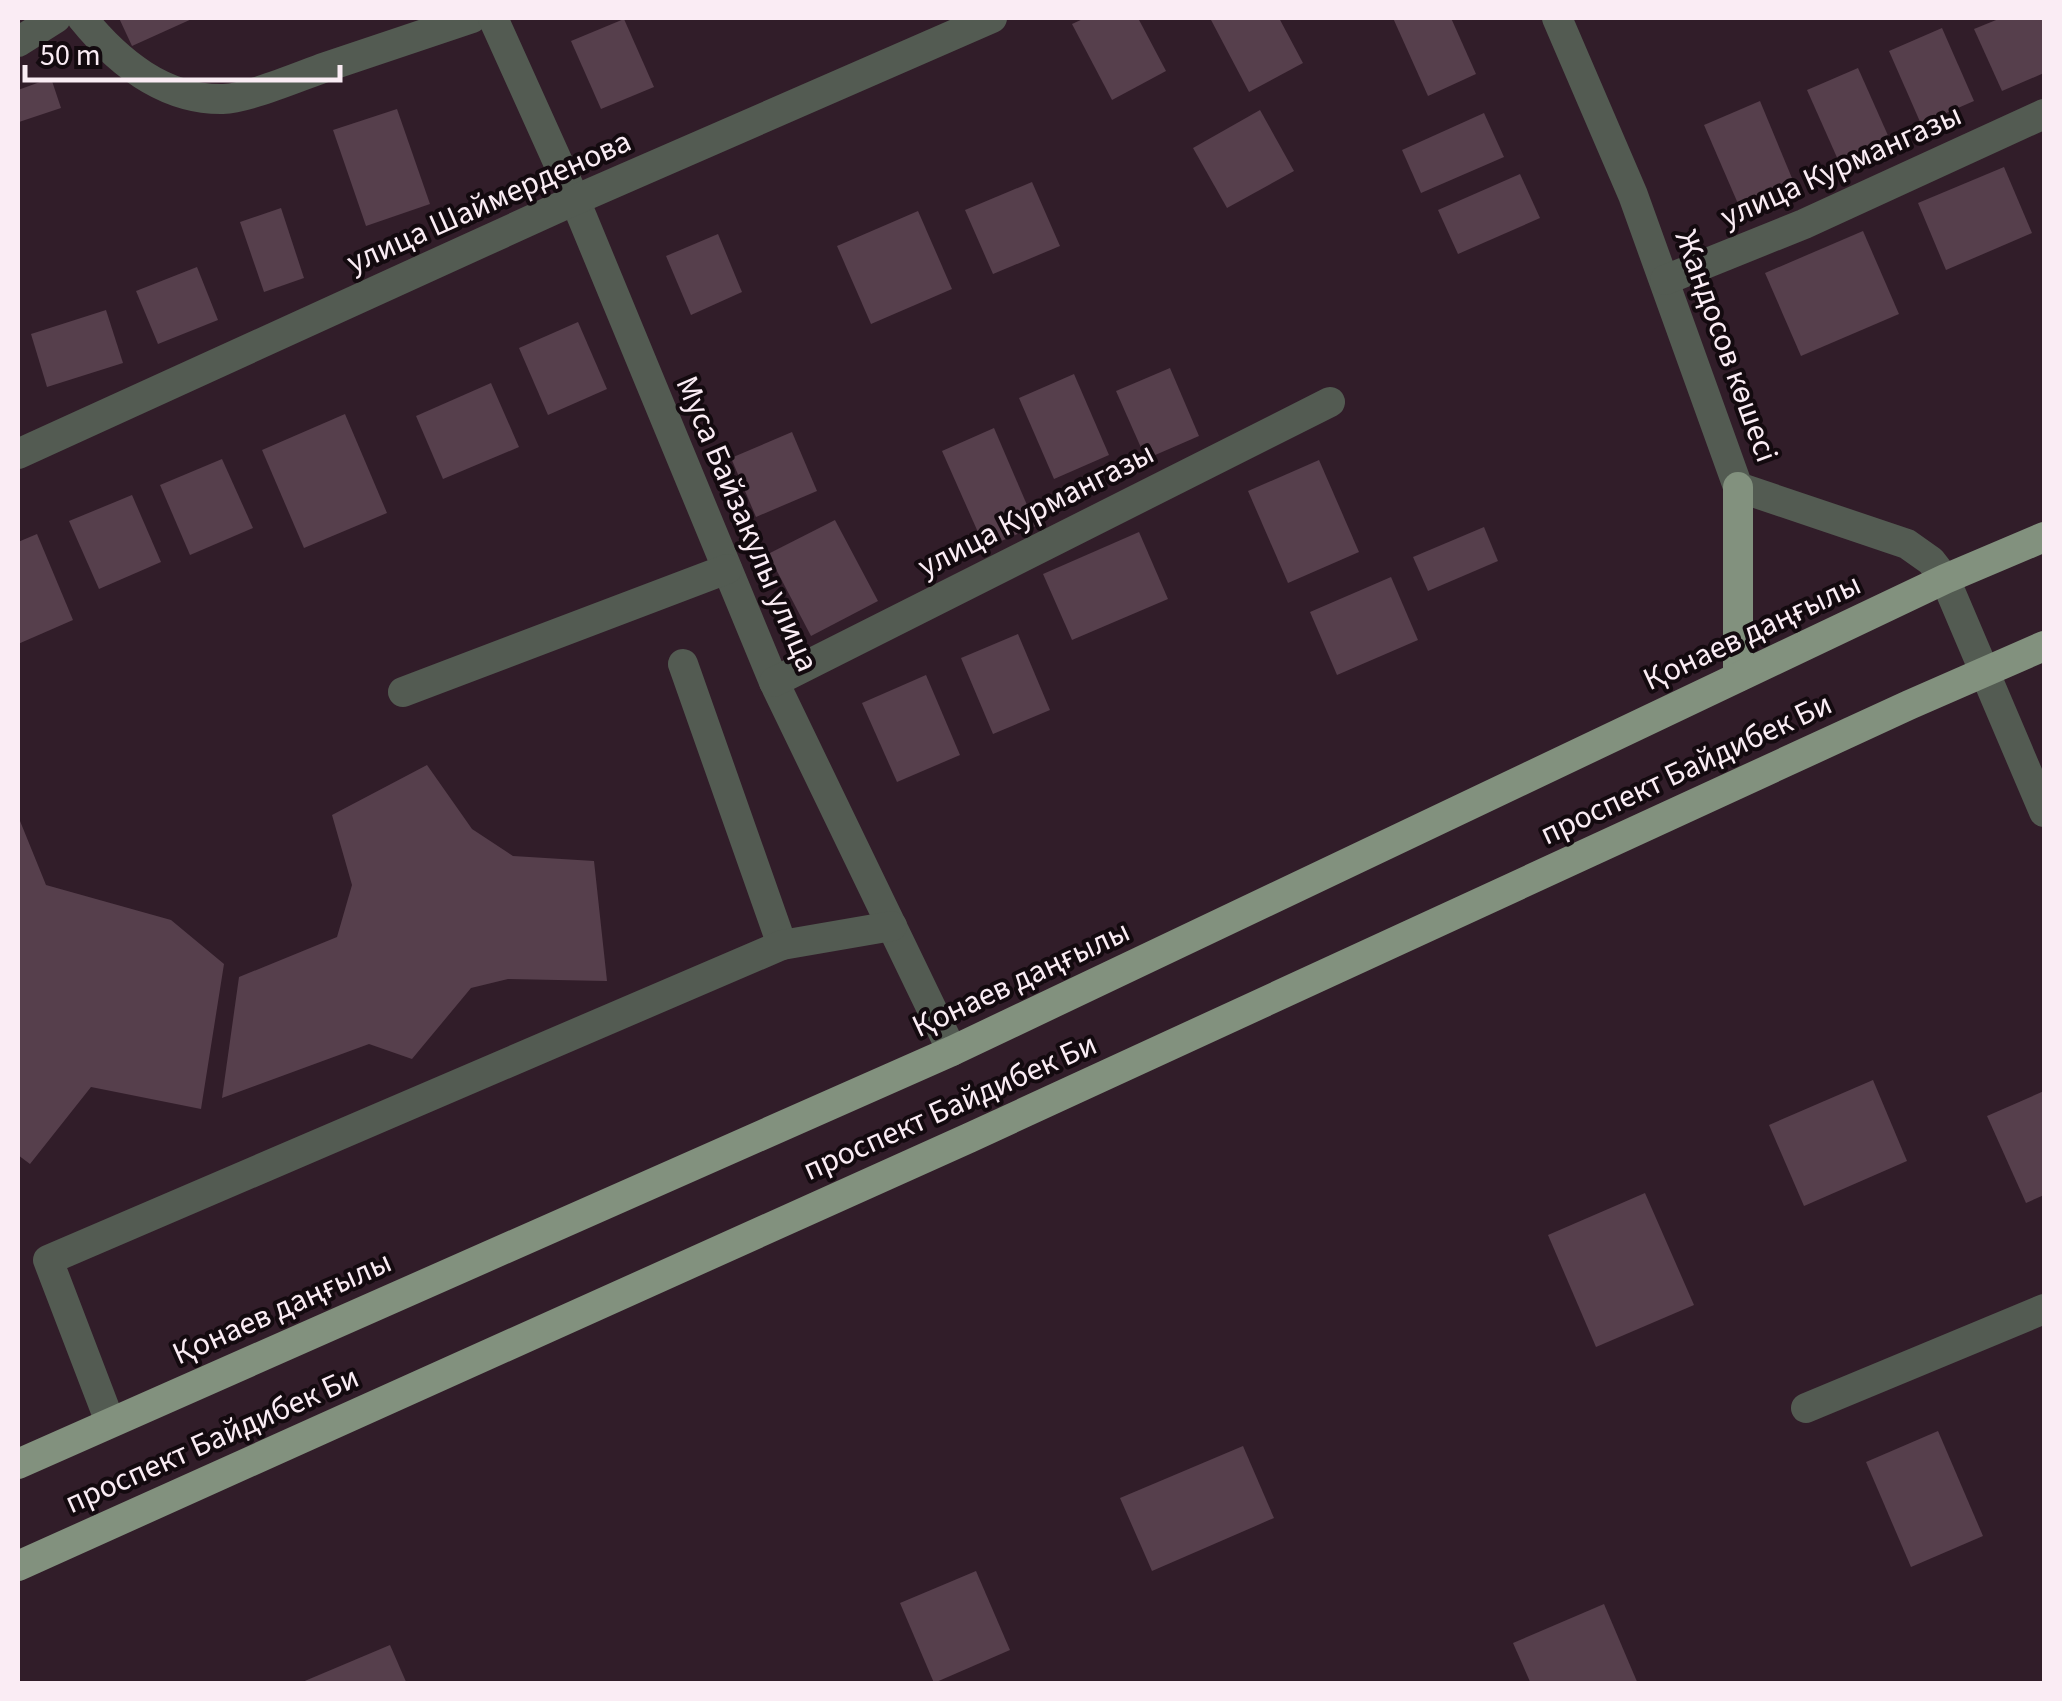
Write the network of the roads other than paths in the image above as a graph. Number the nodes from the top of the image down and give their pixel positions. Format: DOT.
graph roads {
  1 [pos="56,18"];
  2 [pos="82,18"];
  3 [pos="472,18"];
  4 [pos="493,18"];
  5 [pos="992,18"];
  6 [pos="1557,18"];
  7 [pos="18,42"];
  8 [pos="2044,114"];
  9 [pos="575,200"];
  10 [pos="1665,280"];
  11 [pos="1330,402"];
  12 [pos="18,454"];
  13 [pos="1738,487"];
  14 [pos="2044,537"];
  15 [pos="726,569"];
  16 [pos="1945,579"];
  17 [pos="2044,646"];
  18 [pos="683,664"];
  19 [pos="1984,672"];
  20 [pos="1738,678"];
  21 [pos="774,682"];
  22 [pos="403,692"];
  23 [pos="2044,812"];
  24 [pos="892,926"];
  25 [pos="782,945"];
  26 [pos="952,1051"];
  27 [pos="2044,1309"];
  28 [pos="1806,1408"];
  29 [pos="110,1422"];
  30 [pos="18,1464"];
  31 [pos="18,1566"];
  1 -- 7 [label="street"];
  2 -- 3 [label="street"];
  4 -- 9 [label="street, Муса Байзакулы улица"];
  5 -- 9 [label="street, улица Шаймерденова"];
  6 -- 10 [label="street, Жандосов көшесі"];
  8 -- 10 [label="street, улица Курмангазы"];
  9 -- 12 [label="street, улица Шаймерденова"];
  9 -- 15 [label="street, Муса Байзакулы улица"];
  10 -- 13 [label="street, Жандосов көшесі"];
  11 -- 21 [label="street, улица Курмангазы"];
  13 -- 16 [label="street, Жандосов көшесі"];
  13 -- 20 [label="main road"];
  14 -- 16 [label="main road, Қонаев даңғылы"];
  15 -- 21 [label="street, Муса Байзакулы улица"];
  15 -- 22 [label="street"];
  16 -- 19 [label="street"];
  16 -- 20 [label="main road, Қонаев даңғылы"];
  17 -- 19 [label="main road"];
  18 -- 25 [label="street"];
  19 -- 23 [label="street"];
  19 -- 31 [label="main road, проспект Байдибек Би"];
  20 -- 26 [label="main road, Қонаев даңғылы"];
  21 -- 24 [label="street, Муса Байзакулы улица"];
  24 -- 25 [label="street"];
  24 -- 26 [label="street, Муса Байзакулы улица"];
  25 -- 29 [label="street"];
  26 -- 29 [label="main road, Қонаев даңғылы"];
  27 -- 28 [label="street"];
  29 -- 30 [label="main road, Қонаев даңғылы"];
}
